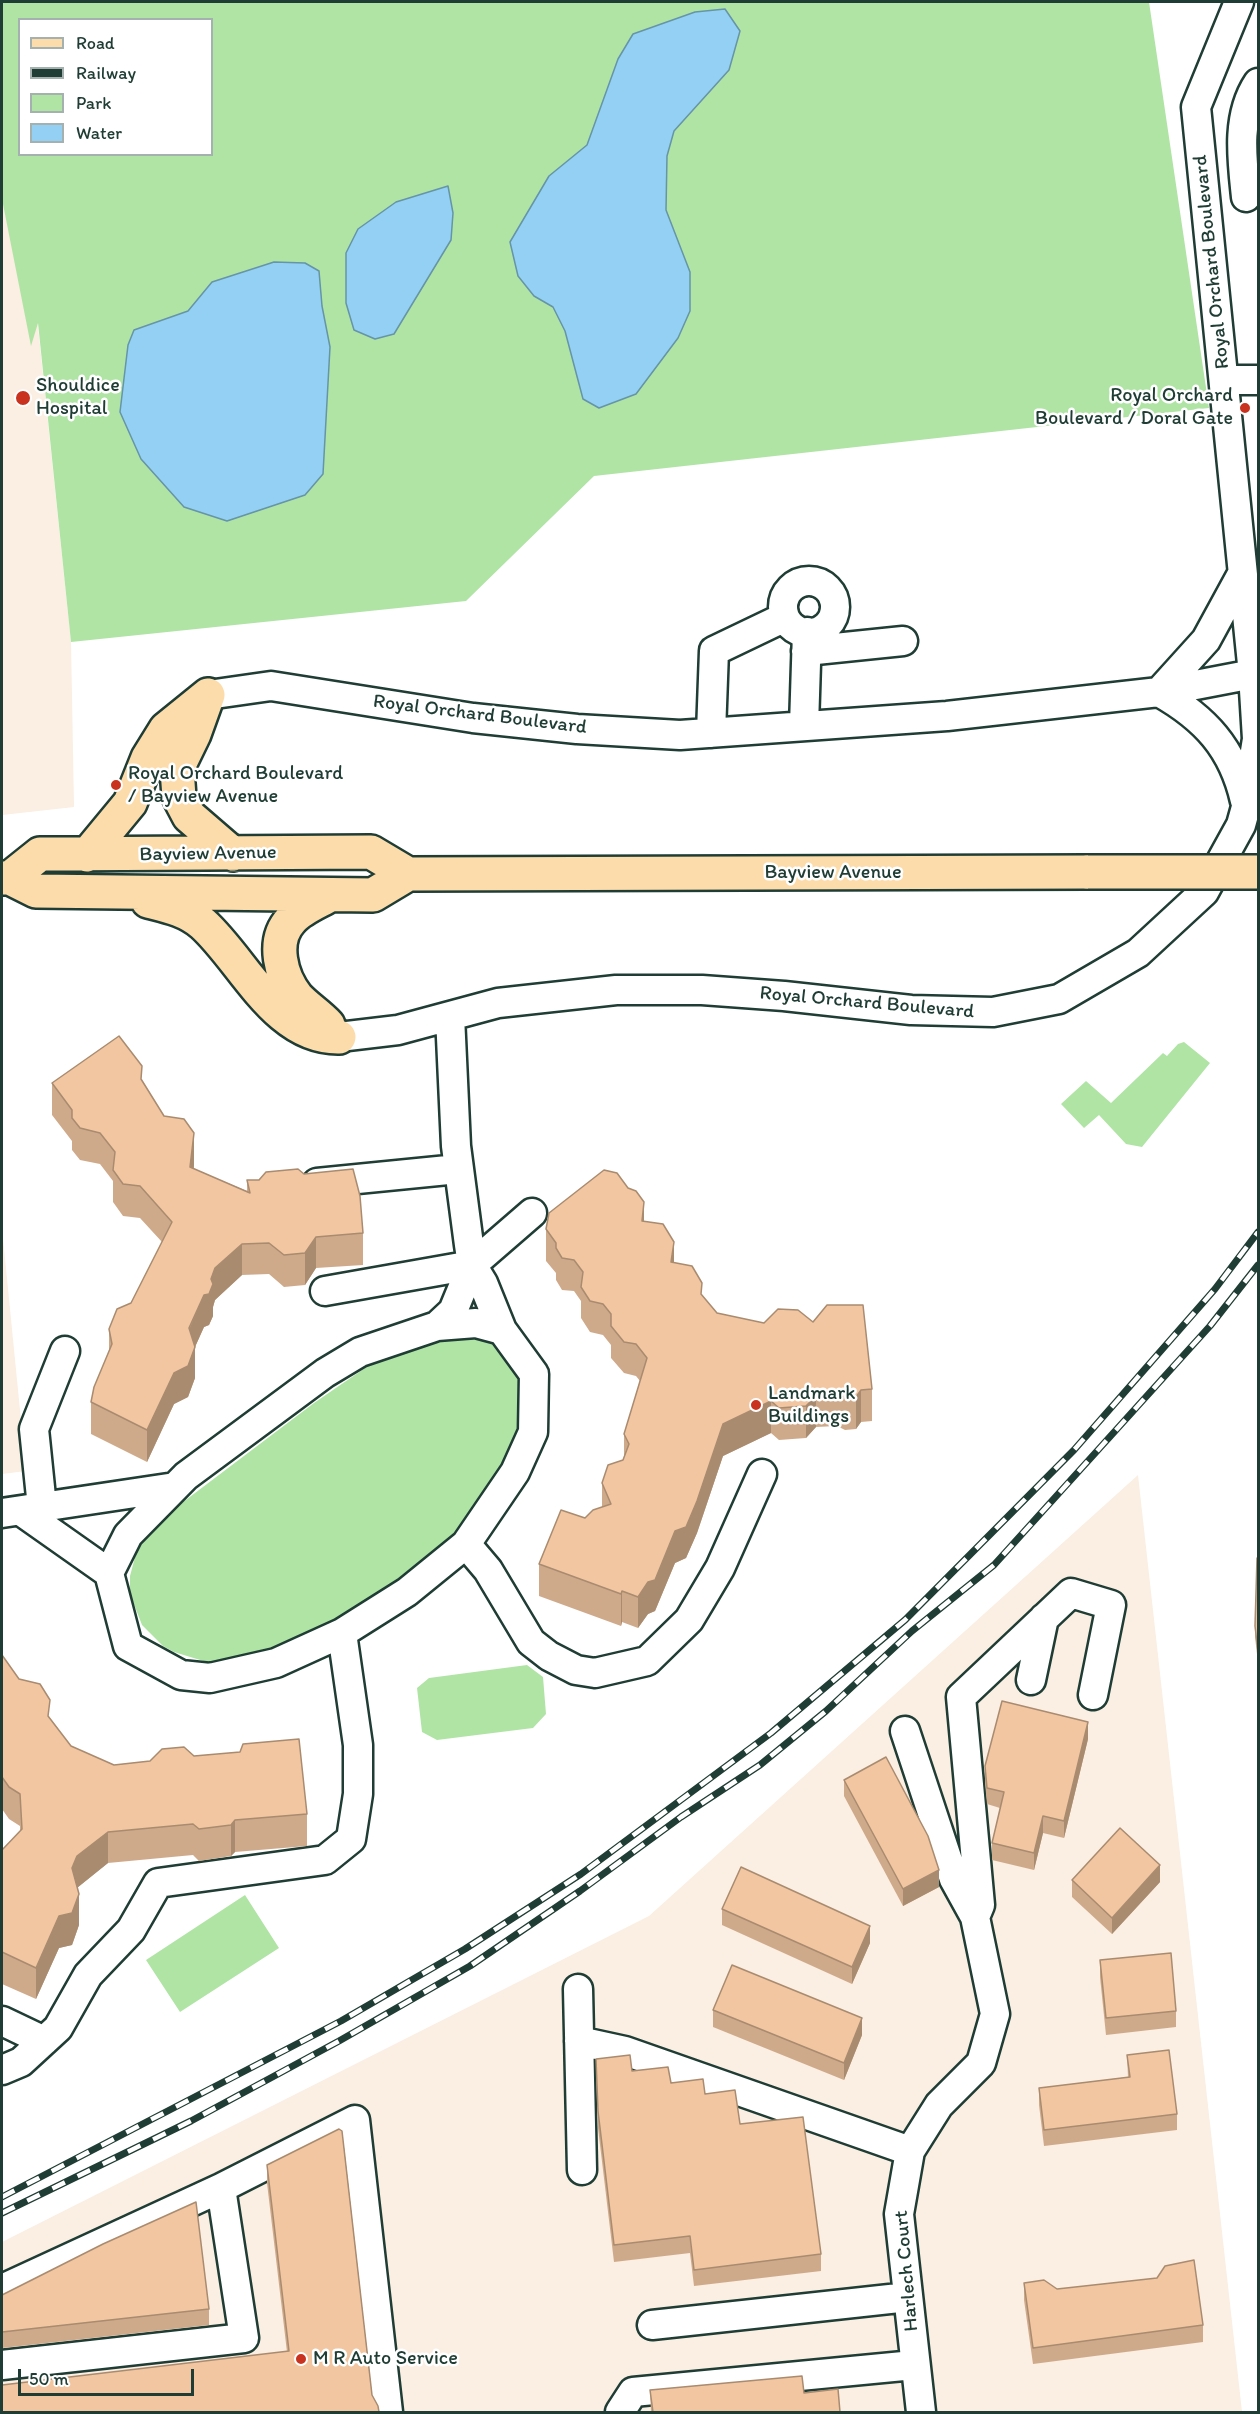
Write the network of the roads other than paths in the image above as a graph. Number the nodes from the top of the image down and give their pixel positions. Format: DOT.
graph roads {
  1 [pos="1239,2"];
  2 [pos="1258,83"];
  3 [pos="1203,178"];
  4 [pos="1252,200"];
  5 [pos="1224,380"];
  6 [pos="1258,380"];
  7 [pos="1242,574"];
  8 [pos="800,633"];
  9 [pos="903,641"];
  10 [pos="1253,674"];
  11 [pos="1159,692"];
  12 [pos="208,695"];
  13 [pos="804,726"];
  14 [pos="711,733"];
  15 [pos="1246,807"];
  16 [pos="233,854"];
  17 [pos="87,855"];
  18 [pos="1258,873"];
  19 [pos="408,874"];
  20 [pos="6,878"];
  21 [pos="118,892"];
  22 [pos="330,895"];
  23 [pos="450,1016"];
  24 [pos="339,1037"];
  25 [pos="458,1169"];
  26 [pos="291,1185"];
  27 [pos="532,1213"];
  28 [pos="472,1265"];
  29 [pos="325,1291"];
  30 [pos="437,1326"];
  31 [pos="502,1330"];
  32 [pos="65,1351"];
  33 [pos="762,1474"];
  34 [pos="175,1487"];
  35 [pos="22,1510"];
  36 [pos="466,1544"];
  37 [pos="109,1573"];
  38 [pos="1044,1618"];
  39 [pos="342,1633"];
  40 [pos="1031,1680"];
  41 [pos="1093,1695"];
  42 [pos="905,1731"];
  43 [pos="975,1917"];
  44 [pos="578,1989"];
  45 [pos="2,2021"];
  46 [pos="45,2041"];
  47 [pos="579,2041"];
  48 [pos="2,2070"];
  49 [pos="910,2151"];
  50 [pos="582,2170"];
  51 [pos="220,2188"];
  52 [pos="2,2289"];
  53 [pos="908,2297"];
  54 [pos="652,2325"];
  55 [pos="2,2365"];
  56 [pos="914,2365"];
  57 [pos="388,2412"];
  58 [pos="620,2412"];
  59 [pos="921,2412"];
  1 -- 3 [label="street, Royal Orchard Boulevard"];
  2 -- 4 [label="street"];
  3 -- 4 [label="street"];
  3 -- 5 [label="street, Royal Orchard Boulevard"];
  5 -- 6 [label="street"];
  5 -- 7 [label="street, Royal Orchard Boulevard"];
  7 -- 10 [label="street, Royal Orchard Boulevard"];
  7 -- 11 [label="street"];
  8 -- 9 [label="street"];
  8 -- 13 [label="street"];
  8 -- 14 [label="street"];
  10 -- 11 [label="street, Royal Orchard Boulevard"];
  10 -- 15 [label="street, Royal Orchard Boulevard"];
  11 -- 13 [label="street, Royal Orchard Boulevard"];
  11 -- 15 [label="street"];
  12 -- 14 [label="street, Royal Orchard Boulevard"];
  12 -- 16 [label="main road"];
  12 -- 17 [label="main road"];
  13 -- 14 [label="street, Royal Orchard Boulevard"];
  15 -- 23 [label="street, Royal Orchard Boulevard"];
  16 -- 17 [label="main road, Bayview Avenue"];
  16 -- 19 [label="main road, Bayview Avenue"];
  17 -- 20 [label="main road, Bayview Avenue"];
  18 -- 19 [label="main road, Bayview Avenue, bridge"];
  19 -- 22 [label="main road, Bayview Avenue"];
  20 -- 21 [label="main road, Bayview Avenue"];
  21 -- 22 [label="main road, Bayview Avenue"];
  21 -- 24 [label="main road"];
  22 -- 24 [label="main road"];
  23 -- 24 [label="street, Royal Orchard Boulevard"];
  23 -- 25 [label="street"];
  25 -- 26 [label="street"];
  25 -- 28 [label="street"];
  27 -- 28 [label="street"];
  28 -- 29 [label="street"];
  28 -- 30 [label="street"];
  28 -- 31 [label="street"];
  30 -- 31 [label="street"];
  30 -- 34 [label="street"];
  31 -- 36 [label="street"];
  32 -- 35 [label="street"];
  33 -- 36 [label="street"];
  34 -- 35 [label="street"];
  34 -- 37 [label="street"];
  35 -- 37 [label="street"];
  36 -- 39 [label="street"];
  37 -- 39 [label="street"];
  38 -- 40 [label="street"];
  38 -- 41 [label="street"];
  38 -- 43 [label="street"];
  39 -- 46 [label="street"];
  42 -- 43 [label="street"];
  43 -- 49 [label="street, Harlech Court"];
  44 -- 47 [label="street"];
  45 -- 46 [label="street"];
  46 -- 48 [label="street"];
  47 -- 49 [label="street"];
  47 -- 50 [label="street"];
  49 -- 53 [label="street, Harlech Court"];
  51 -- 52 [label="street"];
  51 -- 55 [label="street"];
  51 -- 57 [label="street"];
  53 -- 54 [label="street"];
  53 -- 56 [label="street, Harlech Court"];
  56 -- 58 [label="street"];
  56 -- 59 [label="street, Harlech Court"];
}
